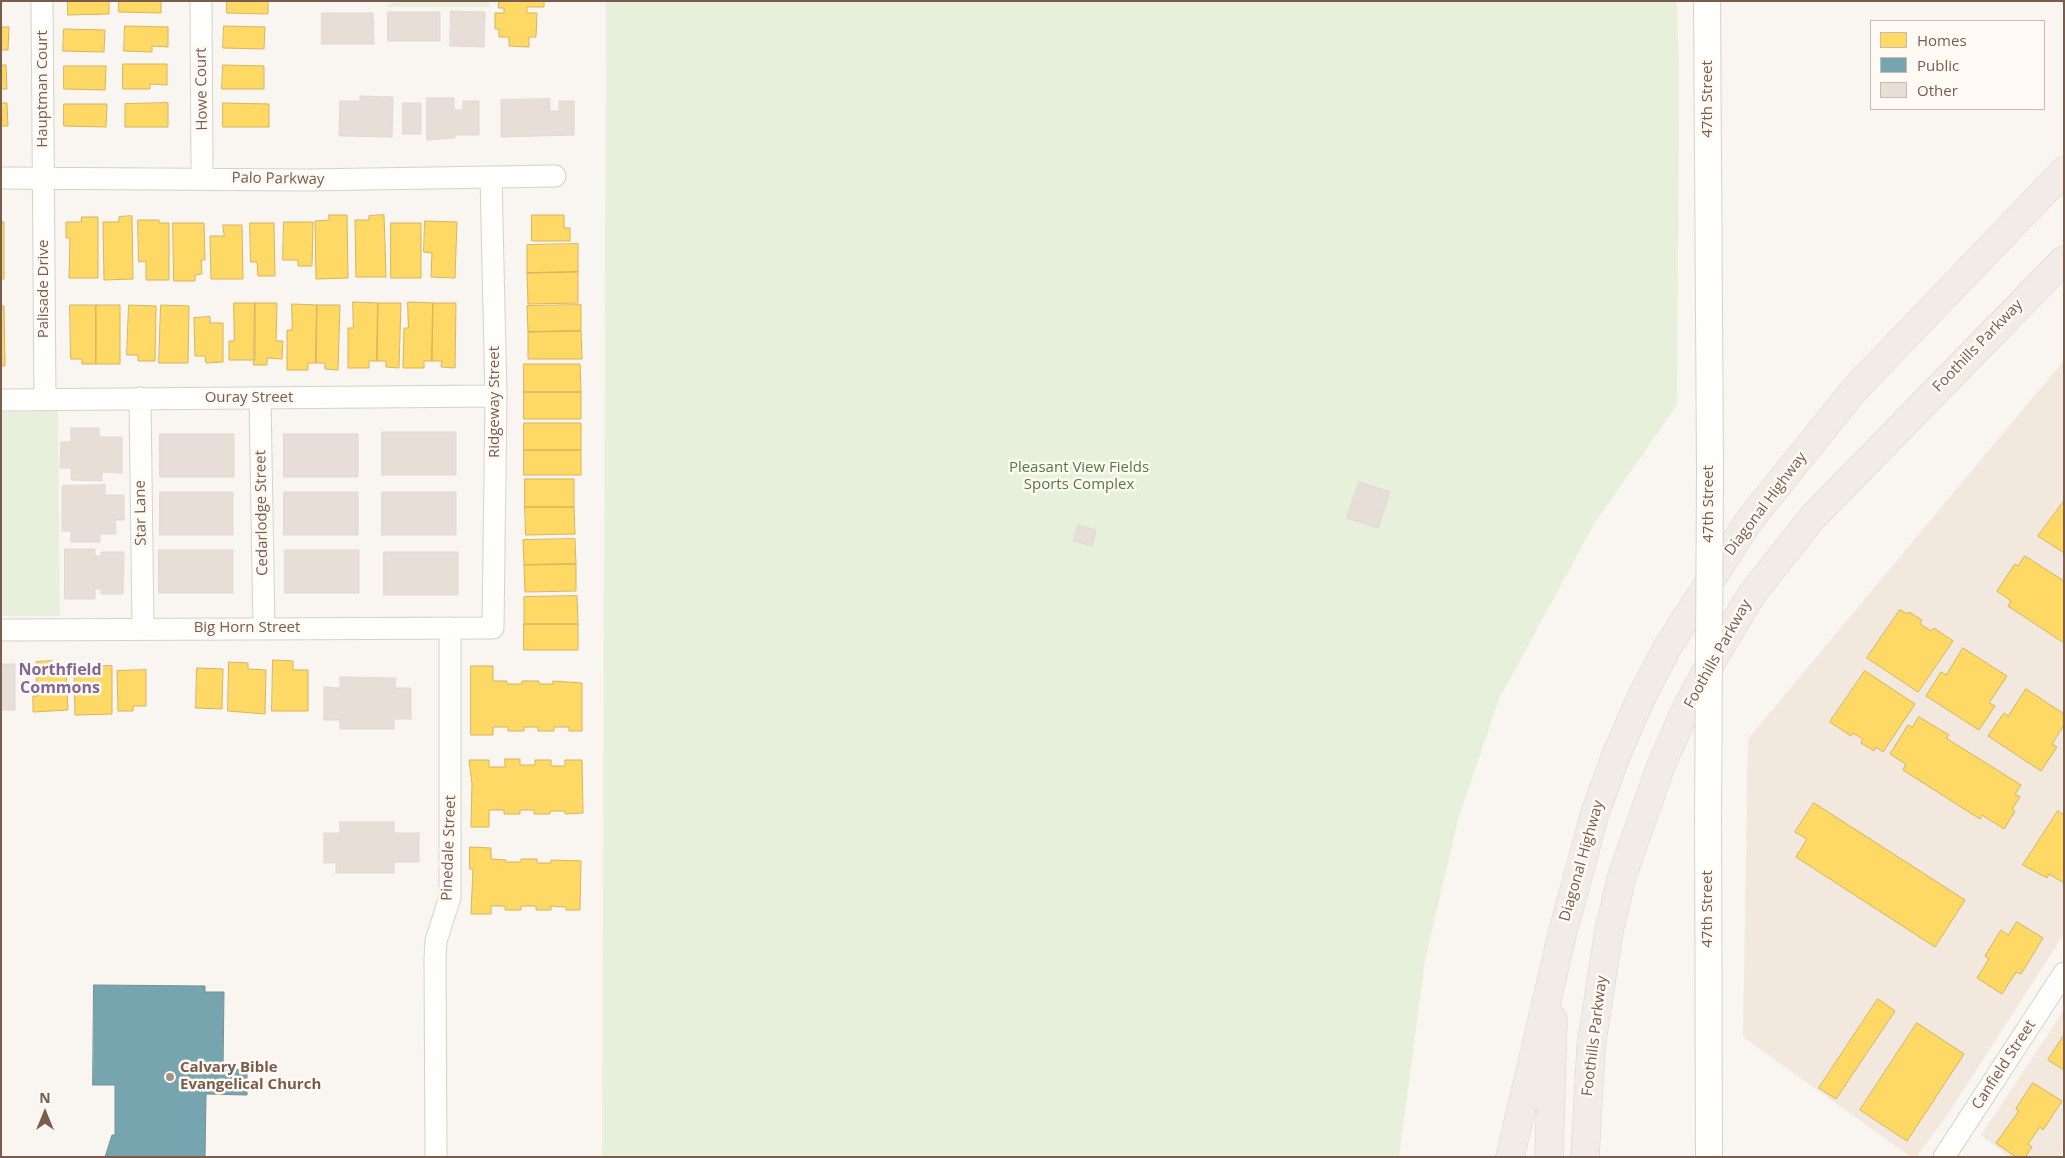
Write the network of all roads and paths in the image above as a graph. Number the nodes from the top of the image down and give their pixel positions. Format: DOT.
graph roads {
  1 [pos="42,1"];
  2 [pos="201,1"];
  3 [pos="1708,1"];
  4 [pos="2064,171"];
  5 [pos="554,176"];
  6 [pos="202,177"];
  7 [pos="490,177"];
  8 [pos="1,178"];
  9 [pos="43,178"];
  10 [pos="2064,260"];
  11 [pos="496,396"];
  12 [pos="140,398"];
  13 [pos="260,398"];
  14 [pos="45,399"];
  15 [pos="1,400"];
  16 [pos="264,628"];
  17 [pos="450,628"];
  18 [pos="493,628"];
  19 [pos="143,629"];
  20 [pos="1,630"];
  21 [pos="1563,931"];
  22 [pos="2064,973"];
  23 [pos="436,1157"];
  24 [pos="1510,1157"];
  25 [pos="1549,1157"];
  26 [pos="1585,1157"];
  27 [pos="1709,1157"];
  28 [pos="1944,1157"];
  1 -- 9 [label="street, Hauptman Court"];
  2 -- 6 [label="street, Howe Court"];
  3 -- 27 [label="street, 47th Street, bridge"];
  4 -- 21 [label="highway, Diagonal Highway"];
  5 -- 7 [label="street, Palo Parkway"];
  6 -- 7 [label="street, Palo Parkway"];
  6 -- 9 [label="street, Palo Parkway"];
  7 -- 11 [label="street, Ridgeway Street"];
  8 -- 9 [label="street, Palo Parkway"];
  9 -- 14 [label="street, Palisade Drive"];
  10 -- 26 [label="highway, Foothills Parkway"];
  11 -- 13 [label="street, Ouray Street"];
  11 -- 18 [label="street, Ridgeway Street"];
  12 -- 13 [label="street, Ouray Street"];
  12 -- 14 [label="street, Ouray Street"];
  12 -- 19 [label="street, Star Lane"];
  13 -- 16 [label="street, Cedarlodge Street"];
  14 -- 15 [label="street, Ouray Street"];
  16 -- 17 [label="street, Big Horn Street"];
  16 -- 19 [label="street, Big Horn Street"];
  17 -- 18 [label="street, Big Horn Street"];
  17 -- 23 [label="street, Pinedale Street"];
  19 -- 20 [label="street, Big Horn Street"];
  21 -- 24 [label="highway"];
  21 -- 25 [label="highway"];
  22 -- 28 [label="street, Canfield Street"];
}
